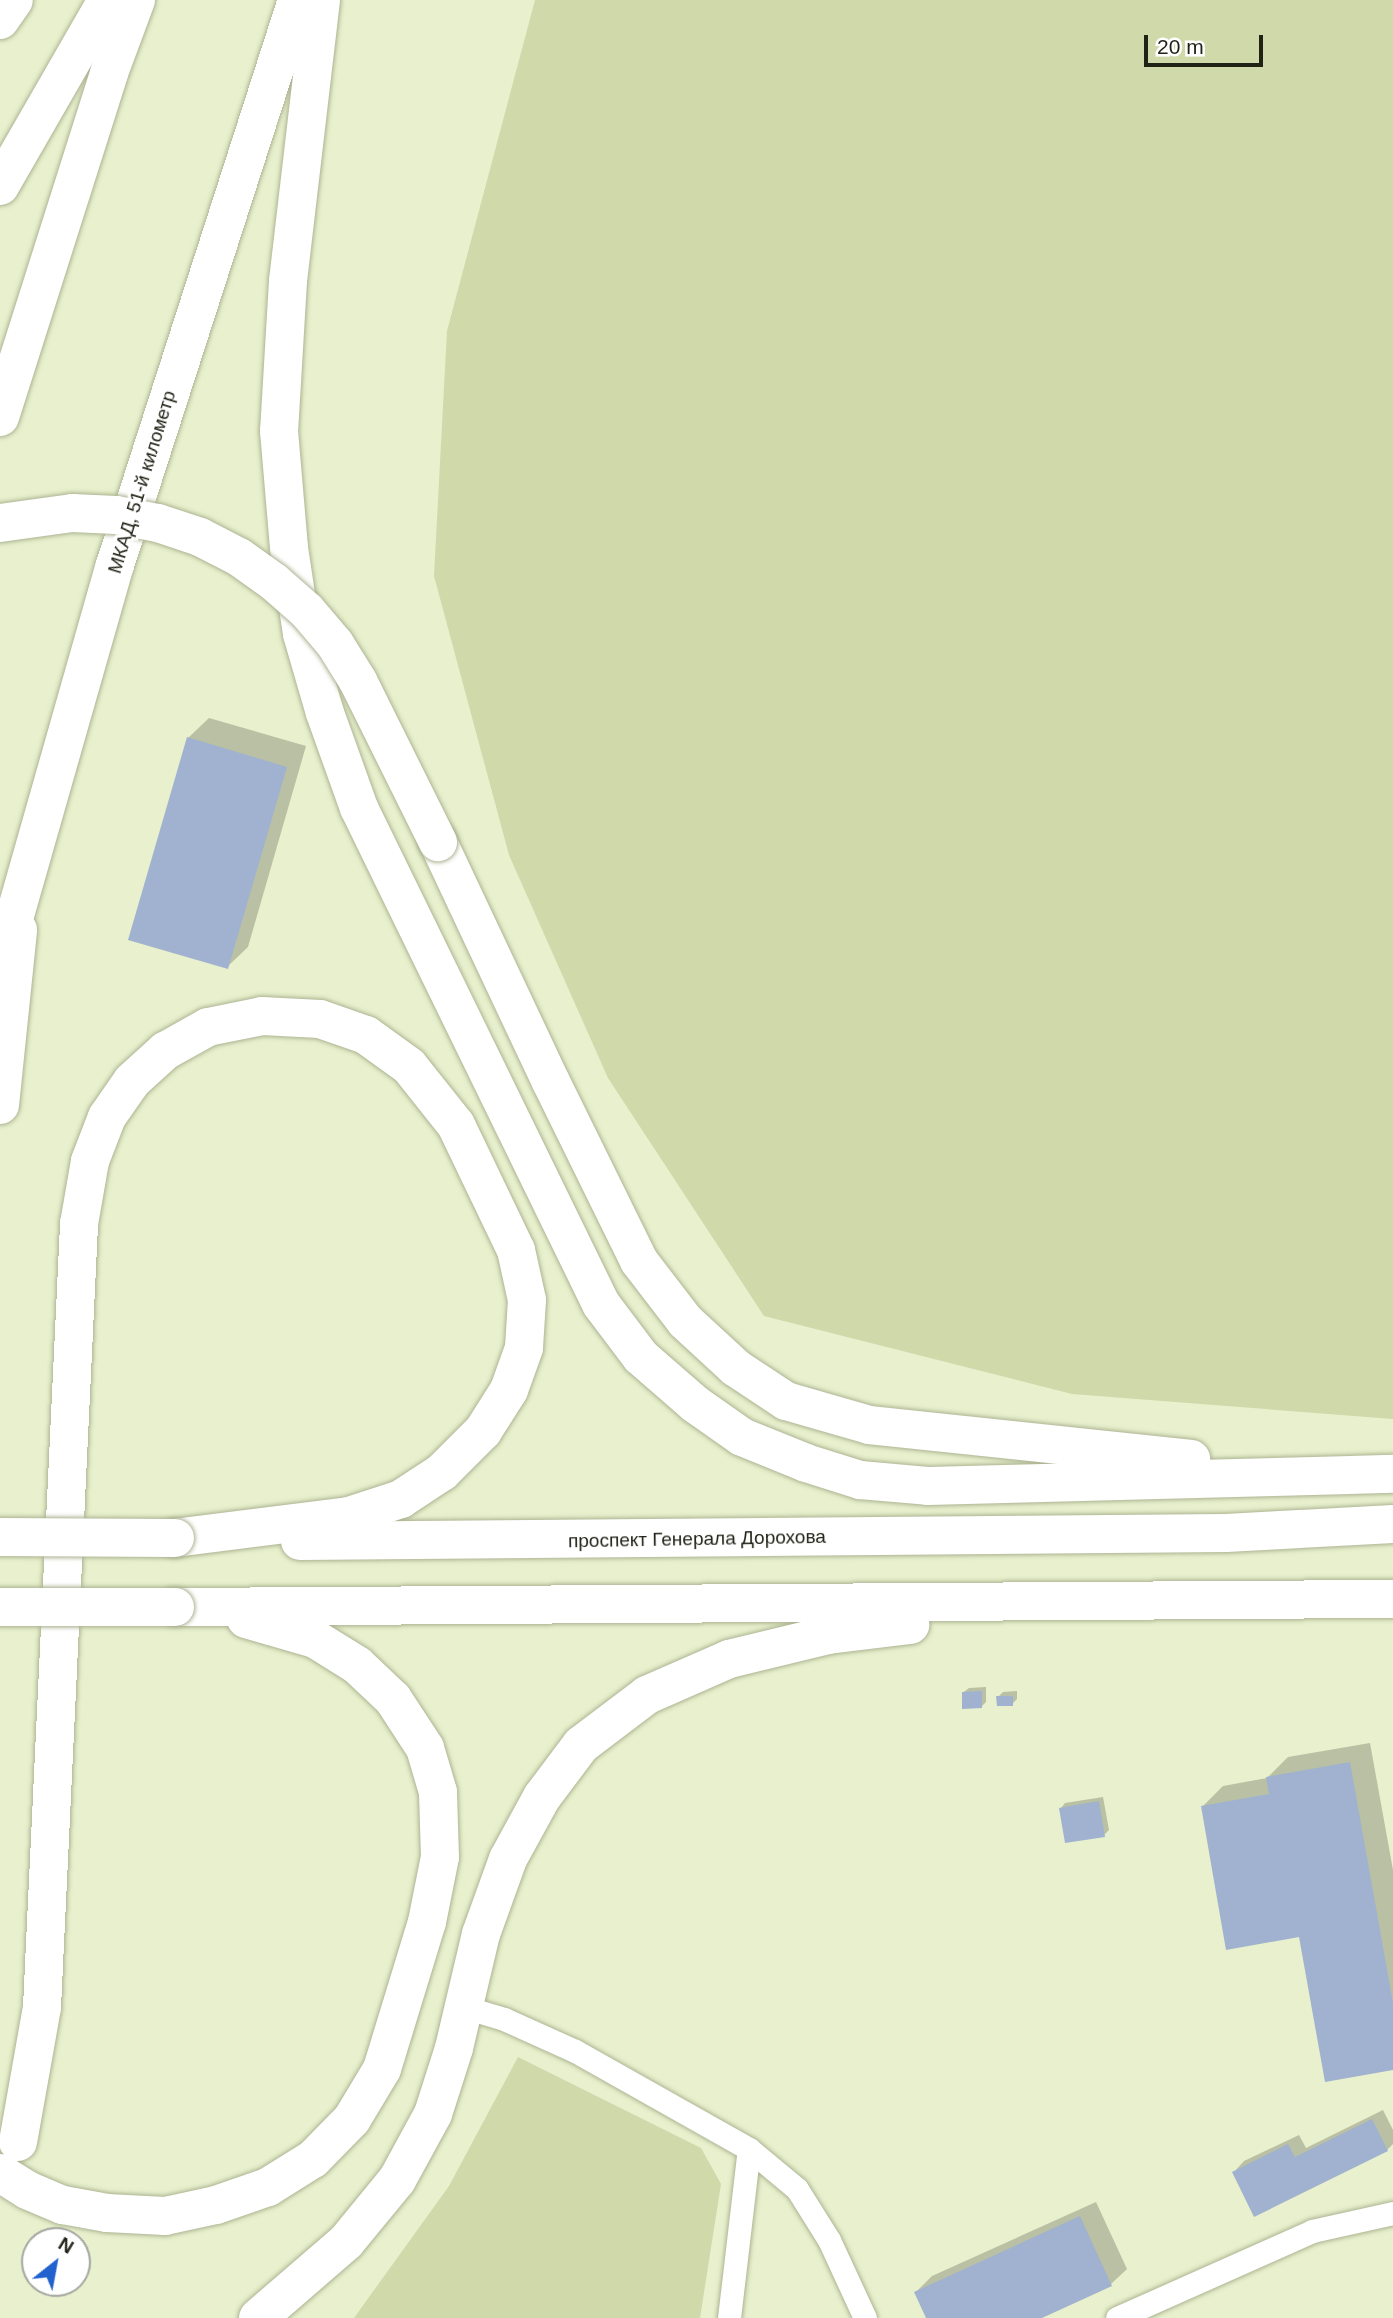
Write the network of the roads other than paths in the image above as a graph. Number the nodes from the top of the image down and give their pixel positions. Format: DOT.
graph roads {
  1 [pos="14,0"];
  2 [pos="107,0"];
  3 [pos="136,0"];
  4 [pos="297,0"];
  5 [pos="321,0"];
  6 [pos="0,20"];
  7 [pos="0,186"];
  8 [pos="0,417"];
  9 [pos="0,523"];
  10 [pos="22,886"];
  11 [pos="0,968"];
  12 [pos="0,1105"];
  13 [pos="1393,1474"];
  14 [pos="1329,1475"];
  15 [pos="1393,1524"];
  16 [pos="0,1537"];
  17 [pos="175,1538"];
  18 [pos="1393,1599"];
  19 [pos="1096,1603"];
  20 [pos="0,1607"];
  21 [pos="175,1607"];
  22 [pos="464,2007"];
  23 [pos="749,2149"];
  24 [pos="9,2157"];
  25 [pos="1393,2213"];
  26 [pos="258,2318"];
  27 [pos="729,2318"];
  28 [pos="864,2318"];
  29 [pos="1117,2318"];
  1 -- 6 [label="main road"];
  2 -- 7 [label="main road"];
  3 -- 8 [label="main road"];
  4 -- 10 [label="main road, МКАД, 51-й километр"];
  5 -- 14 [label="main road"];
  9 -- 14 [label="main road, bridge"];
  10 -- 11 [label="main road, МКАД, 51-й километр"];
  10 -- 12 [label="main road"];
  13 -- 14 [label="main road"];
  15 -- 17 [label="main road, проспект Генерала Дорохова"];
  16 -- 17 [label="main road, проспект Генерала Дорохова, bridge"];
  17 -- 24 [label="main road"];
  18 -- 19 [label="main road"];
  19 -- 21 [label="main road"];
  19 -- 22 [label="main road"];
  20 -- 21 [label="main road, bridge"];
  21 -- 24 [label="main road"];
  22 -- 23 [label="lane"];
  22 -- 26 [label="main road"];
  23 -- 27 [label="lane"];
  23 -- 28 [label="lane"];
  25 -- 29 [label="lane"];
}
